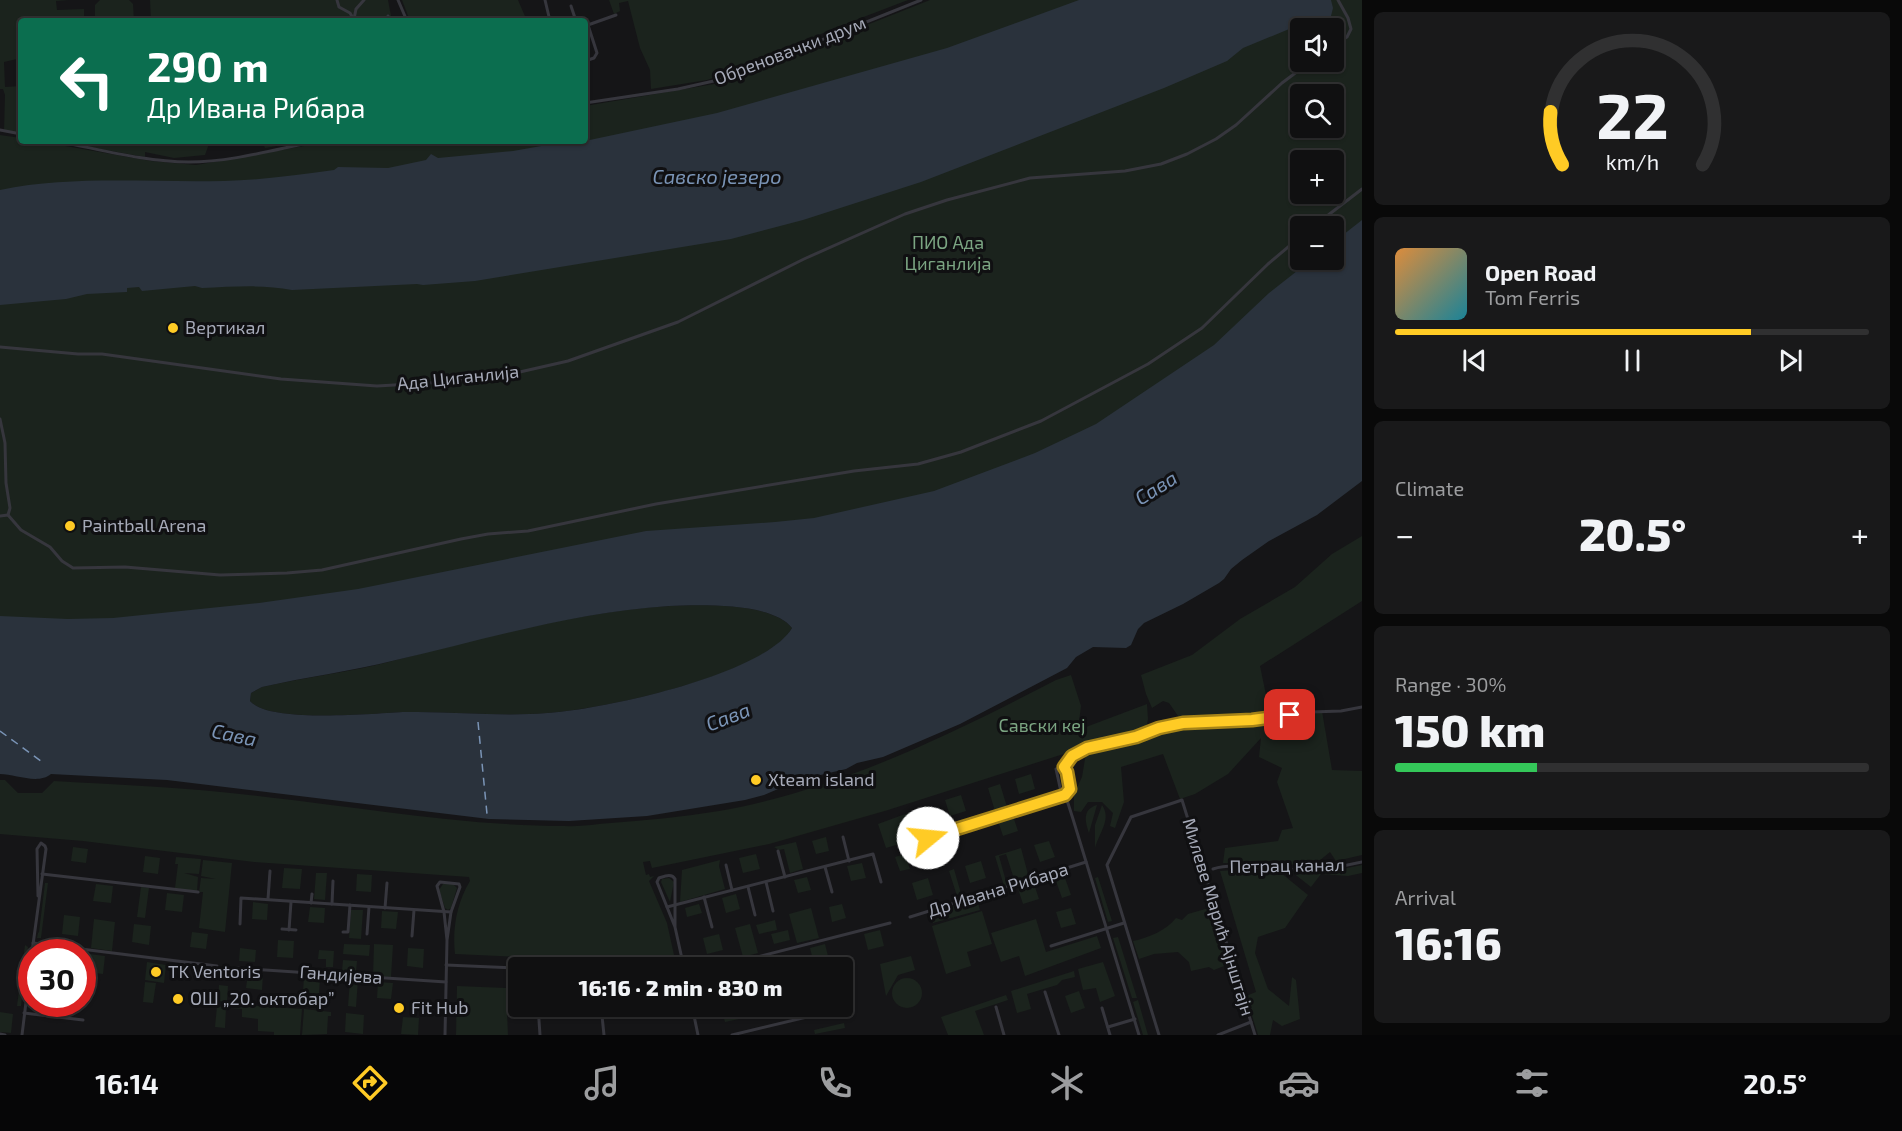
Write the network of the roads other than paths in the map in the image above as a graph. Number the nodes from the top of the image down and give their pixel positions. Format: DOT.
graph roads {
  1 [pos="337,0"];
  2 [pos="364,0"];
  3 [pos="398,0"];
  4 [pos="545,0"];
  5 [pos="921,0"];
  6 [pos="1338,0"];
  7 [pos="571,6"];
  8 [pos="616,15"];
  9 [pos="352,18"];
  10 [pos="354,18"];
  11 [pos="406,18"];
  12 [pos="549,18"];
  13 [pos="575,18"];
  14 [pos="588,26"];
  15 [pos="588,29"];
  16 [pos="1344,39"];
  17 [pos="588,60"];
  18 [pos="1297,72"];
  19 [pos="588,103"];
  20 [pos="0,130"];
  21 [pos="18,133"];
  22 [pos="72,144"];
  23 [pos="302,144"];
  24 [pos="1362,189"];
  25 [pos="1327,216"];
  26 [pos="1290,245"];
  27 [pos="0,347"];
  28 [pos="0,419"];
  29 [pos="8,515"];
  30 [pos="0,516"];
  31 [pos="1362,707"];
  32 [pos="1064,767"];
  33 [pos="1065,795"];
  34 [pos="843,837"];
  35 [pos="915,843"];
  36 [pos="778,851"];
  37 [pos="849,861"];
  38 [pos="1086,862"];
  39 [pos="1362,862"];
  40 [pos="726,865"];
  41 [pos="825,867"];
  42 [pos="1213,869"];
  43 [pos="270,871"];
  44 [pos="38,873"];
  45 [pos="43,874"];
  46 [pos="785,877"];
  47 [pos="333,881"];
  48 [pos="766,882"];
  49 [pos="881,882"];
  50 [pos="387,883"];
  51 [pos="747,886"];
  52 [pos="732,891"];
  53 [pos="198,892"];
  54 [pos="832,892"];
  55 [pos="312,894"];
  56 [pos="38,896"];
  57 [pos="704,897"];
  58 [pos="268,900"];
  59 [pos="291,901"];
  60 [pos="311,903"];
  61 [pos="332,904"];
  62 [pos="350,905"];
  63 [pos="674,905"];
  64 [pos="369,907"];
  65 [pos="667,907"];
  66 [pos="385,908"];
  67 [pos="414,910"];
  68 [pos="774,911"];
  69 [pos="444,912"];
  70 [pos="451,912"];
  71 [pos="755,915"];
  72 [pos="910,917"];
  73 [pos="890,923"];
  74 [pos="1124,923"];
  75 [pos="240,924"];
  76 [pos="675,927"];
  77 [pos="712,927"];
  78 [pos="1106,928"];
  79 [pos="282,929"];
  80 [pos="289,930"];
  81 [pos="296,930"];
  82 [pos="343,932"];
  83 [pos="367,934"];
  84 [pos="412,936"];
  85 [pos="33,939"];
  86 [pos="447,940"];
  87 [pos="1051,946"];
  88 [pos="96,951"];
  89 [pos="682,957"];
  90 [pos="757,957"];
  91 [pos="446,965"];
  92 [pos="217,966"];
  93 [pos="236,968"];
  94 [pos="508,968"];
  95 [pos="446,982"];
  96 [pos="1045,992"];
  97 [pos="996,1007"];
  98 [pos="1102,1008"];
  99 [pos="24,1017"];
  100 [pos="58,1017"];
  101 [pos="539,1017"];
  102 [pos="602,1017"];
  103 [pos="694,1017"];
  104 [pos="807,1017"];
  105 [pos="1135,1019"];
  106 [pos="83,1020"];
  107 [pos="1251,1022"];
  108 [pos="1108,1027"];
  109 [pos="0,1034"];
  110 [pos="5,1035"];
  111 [pos="22,1035"];
  112 [pos="445,1035"];
  113 [pos="540,1035"];
  114 [pos="604,1035"];
  115 [pos="698,1035"];
  116 [pos="732,1035"];
  117 [pos="1004,1035"];
  118 [pos="1059,1035"];
  119 [pos="1110,1035"];
  120 [pos="1140,1035"];
  121 [pos="1159,1035"];
  122 [pos="1218,1035"];
  123 [pos="1255,1035"];
  1 -- 9 [label="street"];
  2 -- 10 [label="street"];
  3 -- 11 [label="street"];
  4 -- 12 [label="street"];
  5 -- 19 [label="street, Обреновачки друм"];
  6 -- 16 [label="street"];
  7 -- 13 [label="street"];
  8 -- 14 [label="street"];
  15 -- 17 [label="street"];
  18 -- 27 [label="street, Ада Циганлија"];
  20 -- 21 [label="street"];
  22 -- 23 [label="street"];
  24 -- 25 [label="street"];
  26 -- 29 [label="street"];
  28 -- 29 [label="street"];
  29 -- 30 [label="street"];
  31 -- 32 [label="street"];
  32 -- 33 [label="street, Др Ивана Рибара"];
  32 -- 33 [label="street, Др Ивана Рибара"];
  33 -- 35 [label="street"];
  33 -- 38 [label="street, Др Ивана Рибара"];
  34 -- 37 [label="street"];
  36 -- 46 [label="street"];
  37 -- 41 [label="street"];
  37 -- 49 [label="street"];
  38 -- 72 [label="street, Др Ивана Рибара"];
  38 -- 78 [label="street, Др Ивана Рибара"];
  39 -- 42 [label="street, Петрац канал"];
  40 -- 52 [label="street"];
  41 -- 46 [label="street"];
  41 -- 54 [label="street"];
  43 -- 58 [label="street"];
  44 -- 45 [label="street"];
  44 -- 45 [label="street"];
  44 -- 56 [label="street"];
  45 -- 53 [label="street"];
  45 -- 56 [label="street"];
  46 -- 48 [label="street"];
  47 -- 61 [label="street"];
  48 -- 51 [label="street"];
  48 -- 68 [label="street"];
  50 -- 66 [label="street"];
  51 -- 52 [label="street"];
  51 -- 71 [label="street"];
  52 -- 57 [label="street"];
  55 -- 60 [label="street"];
  56 -- 85 [label="street"];
  57 -- 63 [label="street"];
  57 -- 77 [label="street"];
  58 -- 59 [label="street"];
  58 -- 75 [label="street"];
  59 -- 60 [label="street"];
  59 -- 80 [label="street"];
  60 -- 61 [label="street"];
  61 -- 62 [label="street"];
  62 -- 64 [label="street"];
  62 -- 82 [label="street"];
  63 -- 65 [label="street"];
  63 -- 65 [label="street"];
  63 -- 76 [label="street"];
  64 -- 66 [label="street"];
  64 -- 83 [label="street"];
  65 -- 76 [label="street"];
  66 -- 67 [label="street"];
  67 -- 69 [label="street"];
  67 -- 84 [label="street"];
  69 -- 70 [label="street"];
  69 -- 70 [label="street"];
  69 -- 86 [label="street"];
  70 -- 86 [label="street"];
  73 -- 90 [label="street"];
  74 -- 78 [label="street"];
  74 -- 107 [label="street, Милеве Марић Ајнштајн"];
  74 -- 121 [label="street"];
  76 -- 89 [label="street"];
  78 -- 87 [label="street"];
  78 -- 105 [label="street, Др Ивана Рибара"];
  79 -- 80 [label="street"];
  80 -- 81 [label="street"];
  86 -- 91 [label="street"];
  88 -- 92 [label="street"];
  91 -- 94 [label="street"];
  91 -- 95 [label="street"];
  93 -- 95 [label="street, Гандијева"];
  95 -- 112 [label="street"];
  96 -- 118 [label="street"];
  97 -- 117 [label="street"];
  98 -- 108 [label="street"];
  99 -- 111 [label="street"];
  100 -- 106 [label="street"];
  101 -- 113 [label="street"];
  102 -- 114 [label="street"];
  103 -- 115 [label="street"];
  104 -- 116 [label="street"];
  105 -- 108 [label="street"];
  105 -- 120 [label="street, Др Ивана Рибара"];
  107 -- 122 [label="street"];
  107 -- 123 [label="street, Милеве Марић Ајнштајн"];
  108 -- 119 [label="street"];
  109 -- 110 [label="street"];
}
